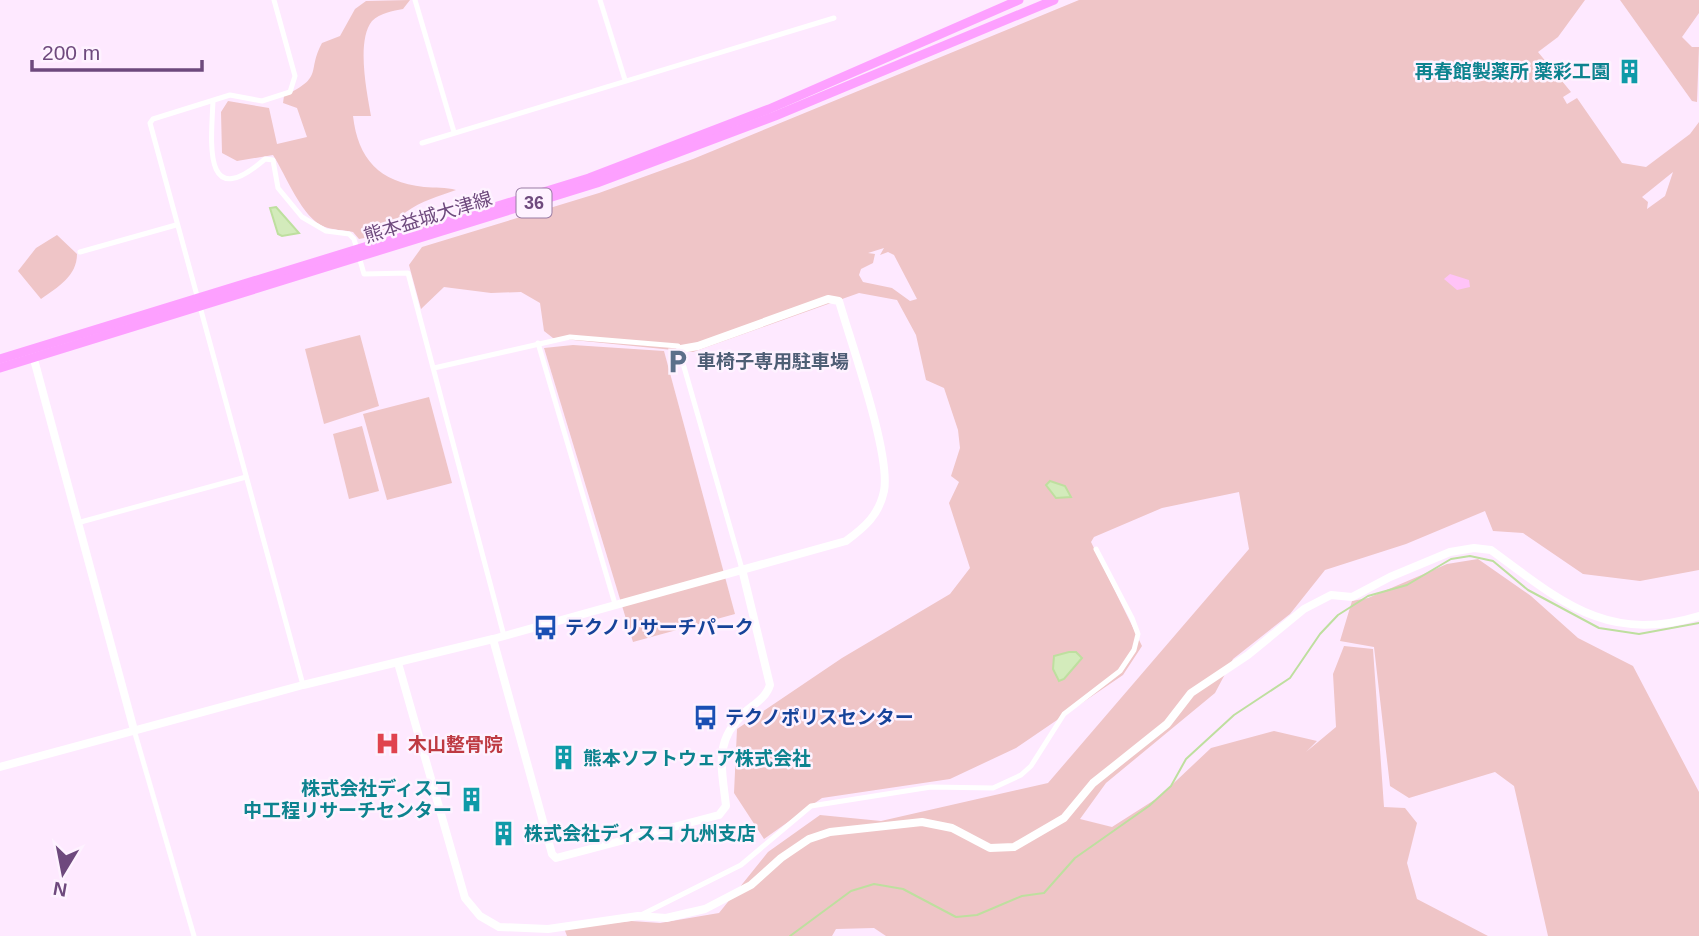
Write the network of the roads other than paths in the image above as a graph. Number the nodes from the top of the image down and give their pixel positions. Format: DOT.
graph roads {
  1 [pos="274,0"];
  2 [pos="415,0"];
  3 [pos="600,0"];
  4 [pos="1019,0"];
  5 [pos="1054,0"];
  6 [pos="834,18"];
  7 [pos="625,80"];
  8 [pos="213,101"];
  9 [pos="454,132"];
  10 [pos="422,143"];
  11 [pos="176,225"];
  12 [pos="80,252"];
  13 [pos="198,303"];
  14 [pos="537,343"];
  15 [pos="681,349"];
  16 [pos="32,351"];
  17 [pos="0,359"];
  18 [pos="0,368"];
  19 [pos="434,368"];
  20 [pos="246,477"];
  21 [pos="76,523"];
  22 [pos="1096,549"];
  23 [pos="741,569"];
  24 [pos="615,604"];
  25 [pos="1699,616"];
  26 [pos="504,636"];
  27 [pos="493,639"];
  28 [pos="398,663"];
  29 [pos="303,685"];
  30 [pos="135,730"];
  31 [pos="0,767"];
  32 [pos="638,916"];
  33 [pos="194,936"];
  1 -- 8 [label="street"];
  2 -- 9 [label="street"];
  3 -- 7 [label="street"];
  4 -- 13 [label="main road, 熊本益城大津線 / 36"];
  5 -- 13 [label="main road, 熊本益城大津線 / 36"];
  6 -- 7 [label="street"];
  7 -- 9 [label="street"];
  8 -- 11 [label="street"];
  8 -- 19 [label="street"];
  9 -- 10 [label="street"];
  11 -- 12 [label="street"];
  11 -- 13 [label="street"];
  13 -- 16 [label="main road, 熊本益城大津線 / 36"];
  13 -- 20 [label="street"];
  14 -- 15 [label="street"];
  14 -- 19 [label="street"];
  14 -- 24 [label="street"];
  15 -- 23 [label="street"];
  15 -- 23 [label="street"];
  16 -- 17 [label="main road, 熊本益城大津線 / 36"];
  16 -- 18 [label="main road, 熊本益城大津線 / 36"];
  16 -- 21 [label="street"];
  19 -- 26 [label="street"];
  20 -- 21 [label="street"];
  20 -- 29 [label="street"];
  21 -- 30 [label="street"];
  22 -- 32 [label="street"];
  23 -- 24 [label="street"];
  23 -- 27 [label="street"];
  24 -- 26 [label="street"];
  25 -- 32 [label="street"];
  26 -- 27 [label="street"];
  27 -- 28 [label="street"];
  28 -- 29 [label="street"];
  28 -- 32 [label="street"];
  29 -- 30 [label="street"];
  30 -- 31 [label="street"];
  30 -- 33 [label="street"];
}
